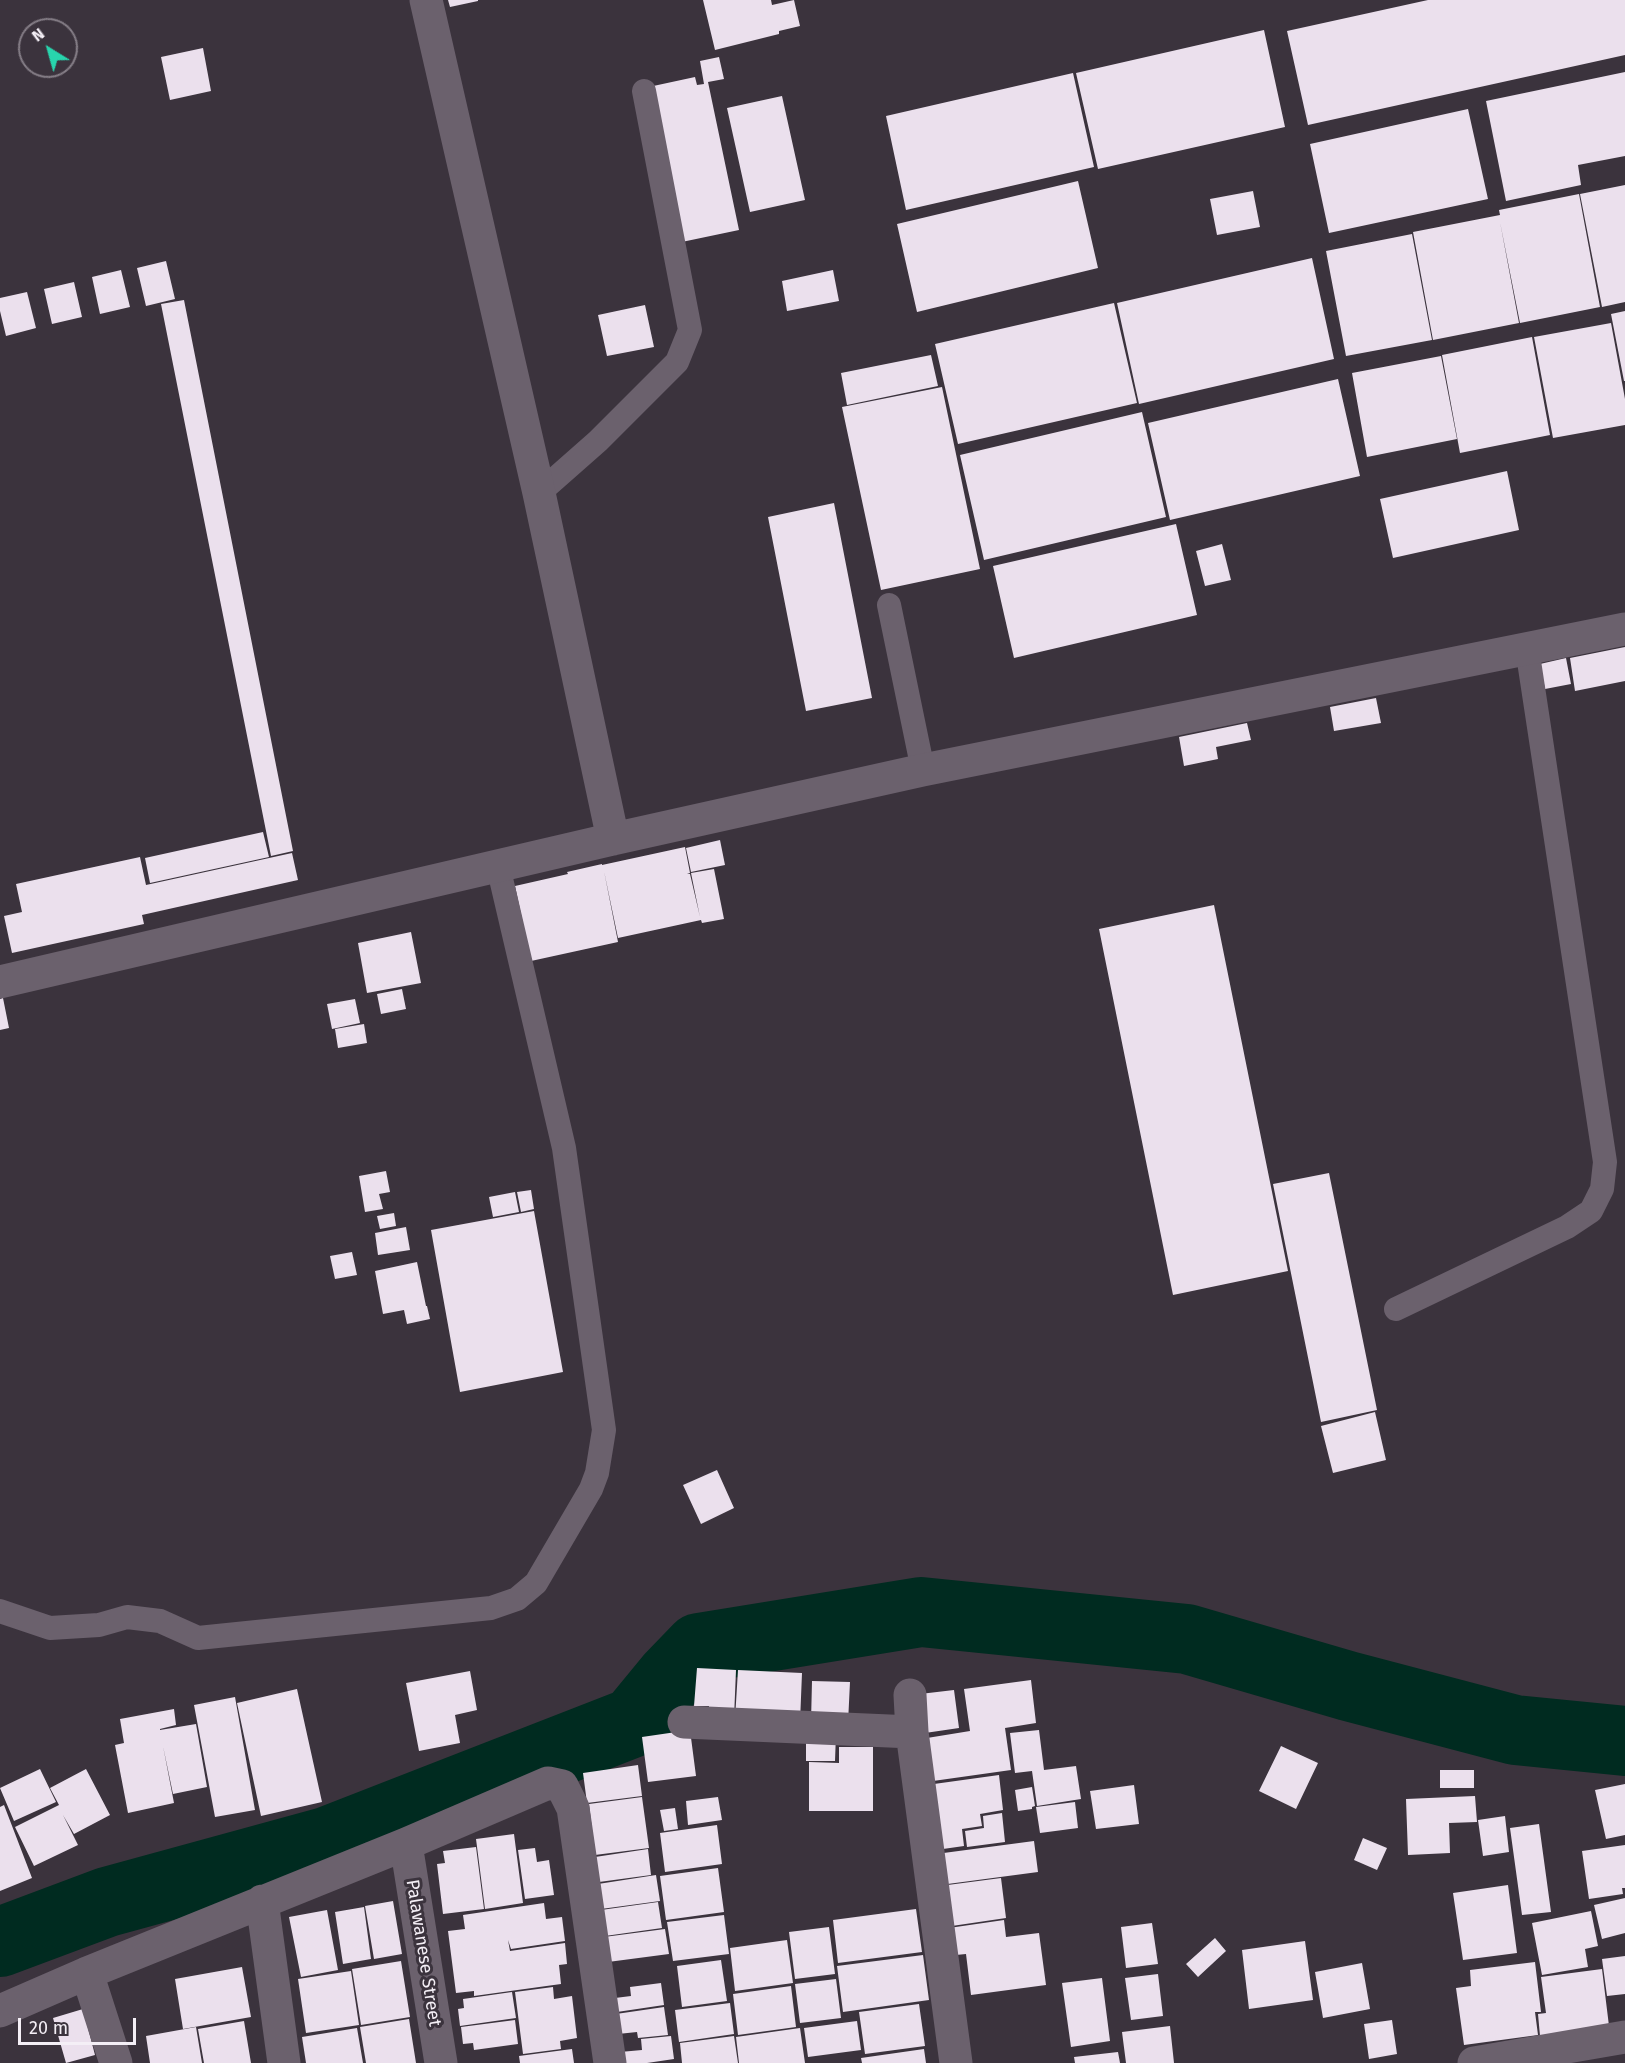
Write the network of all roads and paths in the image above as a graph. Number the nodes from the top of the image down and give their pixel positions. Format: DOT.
graph roads {
  1 [pos="426,0"];
  2 [pos="644,91"];
  3 [pos="539,493"];
  4 [pos="889,605"];
  5 [pos="1625,629"];
  6 [pos="1527,648"];
  7 [pos="923,770"];
  8 [pos="613,838"];
  9 [pos="498,866"];
  10 [pos="0,982"];
  11 [pos="1396,1309"];
  12 [pos="0,1611"];
  13 [pos="910,1695"];
  14 [pos="684,1722"];
  15 [pos="912,1732"];
  16 [pos="406,1844"];
  17 [pos="262,1901"];
  18 [pos="87,1973"];
  19 [pos="0,2011"];
  20 [pos="1625,2037"];
  21 [pos="115,2063"];
  22 [pos="285,2063"];
  23 [pos="441,2063"];
  24 [pos="610,2063"];
  25 [pos="956,2063"];
  26 [pos="1474,2063"];
  1 -- 3 [label="street"];
  2 -- 3 [label="lane"];
  3 -- 8 [label="street"];
  4 -- 7 [label="lane"];
  5 -- 6 [label="street"];
  6 -- 7 [label="street"];
  6 -- 11 [label="lane"];
  7 -- 8 [label="street"];
  8 -- 9 [label="street"];
  9 -- 10 [label="street"];
  9 -- 12 [label="lane"];
  13 -- 15 [label="street"];
  14 -- 15 [label="street"];
  15 -- 25 [label="street"];
  16 -- 17 [label="street"];
  16 -- 23 [label="street, Palawanese Street"];
  16 -- 24 [label="street"];
  17 -- 18 [label="street"];
  17 -- 22 [label="street"];
  18 -- 19 [label="street"];
  18 -- 21 [label="street"];
  20 -- 26 [label="street"];
}
